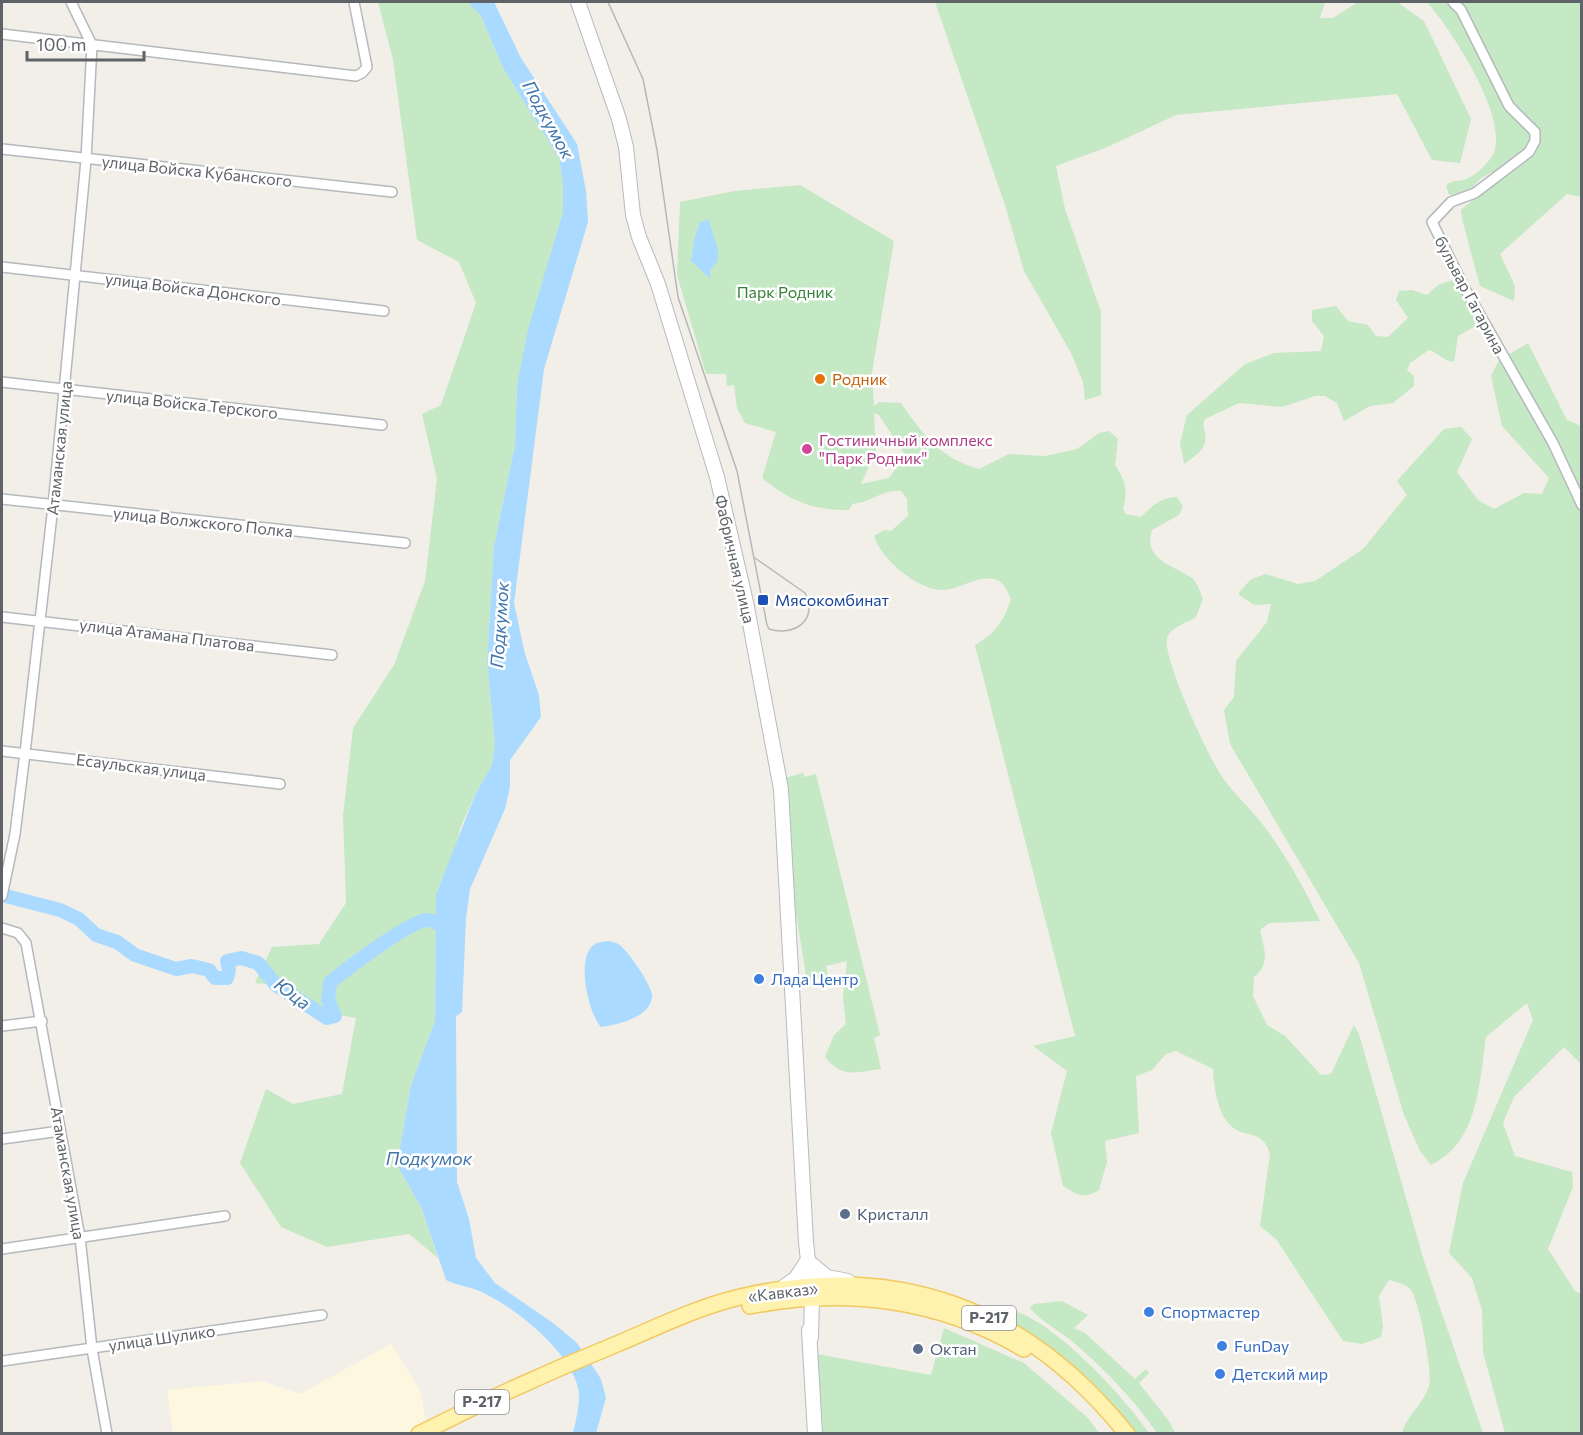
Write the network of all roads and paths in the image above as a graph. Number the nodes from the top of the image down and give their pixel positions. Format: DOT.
graph roads {
  1 [pos="71,2"];
  2 [pos="354,2"];
  3 [pos="578,2"];
  4 [pos="1454,2"];
  5 [pos="2,34"];
  6 [pos="92,45"];
  7 [pos="2,149"];
  8 [pos="86,160"];
  9 [pos="392,192"];
  10 [pos="2,267"];
  11 [pos="76,275"];
  12 [pos="384,311"];
  13 [pos="2,382"];
  14 [pos="65,390"];
  15 [pos="382,425"];
  16 [pos="2,499"];
  17 [pos="1581,505"];
  18 [pos="53,506"];
  19 [pos="405,543"];
  20 [pos="2,617"];
  21 [pos="39,621"];
  22 [pos="332,655"];
  23 [pos="2,751"];
  24 [pos="25,753"];
  25 [pos="280,784"];
  26 [pos="2,896"];
  27 [pos="2,928"];
  28 [pos="42,1021"];
  29 [pos="2,1026"];
  30 [pos="60,1131"];
  31 [pos="2,1139"];
  32 [pos="225,1216"];
  33 [pos="80,1237"];
  34 [pos="2,1249"];
  35 [pos="809,1292"];
  36 [pos="777,1296"];
  37 [pos="836,1296"];
  38 [pos="940,1299"];
  39 [pos="322,1315"];
  40 [pos="698,1320"];
  41 [pos="93,1349"];
  42 [pos="607,1352"];
  43 [pos="2,1361"];
  44 [pos="549,1377"];
  45 [pos="107,1434"];
  46 [pos="419,1434"];
  47 [pos="436,1434"];
  48 [pos="815,1434"];
  49 [pos="1116,1434"];
  50 [pos="1127,1434"];
  1 -- 6 [label="street, Атаманская улица"];
  2 -- 6 [label="street"];
  3 -- 35 [label="main road, Фабричная улица"];
  4 -- 17 [label="street, бульвар Гагарина"];
  5 -- 6 [label="street"];
  6 -- 8 [label="street, Атаманская улица"];
  7 -- 8 [label="street, улица Войска Кубанского"];
  8 -- 9 [label="street, улица Войска Кубанского"];
  8 -- 11 [label="street, Атаманская улица"];
  10 -- 11 [label="street, улица Войска Донского"];
  11 -- 12 [label="street, улица Войска Донского"];
  11 -- 14 [label="street, Атаманская улица"];
  13 -- 14 [label="street, улица Войска Терского"];
  14 -- 15 [label="street, улица Войска Терского"];
  14 -- 18 [label="street, Атаманская улица"];
  16 -- 18 [label="street, улица Волжского Полка"];
  18 -- 19 [label="street, улица Волжского Полка"];
  18 -- 21 [label="street, Атаманская улица"];
  20 -- 21 [label="street, улица Атамана Платова"];
  21 -- 22 [label="street, улица Атамана Платова"];
  21 -- 24 [label="street, Атаманская улица"];
  23 -- 24 [label="street, Есаульская улица"];
  24 -- 25 [label="street, Есаульская улица"];
  24 -- 26 [label="street, Атаманская улица"];
  27 -- 28 [label="street, Атаманская улица"];
  28 -- 29 [label="street"];
  28 -- 30 [label="street, Атаманская улица"];
  30 -- 31 [label="street"];
  30 -- 33 [label="street, Атаманская улица"];
  32 -- 33 [label="street"];
  33 -- 34 [label="street"];
  33 -- 41 [label="street, Атаманская улица"];
  35 -- 36 [label="main road, «Кавказ» / Р-217"];
  35 -- 36 [label="main road"];
  35 -- 36 [label="main road"];
  35 -- 37 [label="main road, «Кавказ» / Р-217"];
  35 -- 37 [label="main road"];
  35 -- 38 [label="main road, «Кавказ» / Р-217"];
  35 -- 38 [label="main road"];
  35 -- 40 [label="main road"];
  35 -- 48 [label="main road, Фабричная улица"];
  36 -- 40 [label="main road, «Кавказ» / Р-217"];
  36 -- 42 [label="main road, «Кавказ» / Р-217"];
  37 -- 49 [label="main road, «Кавказ» / Р-217"];
  38 -- 50 [label="main road, «Кавказ» / Р-217"];
  39 -- 41 [label="street, улица Шулико"];
  40 -- 42 [label="main road, «Кавказ» / Р-217"];
  41 -- 43 [label="street, улица Шулико"];
  41 -- 45 [label="street, Атаманская улица"];
  42 -- 44 [label="main road, «Кавказ» / Р-217"];
  44 -- 46 [label="main road, «Кавказ» / Р-217"];
  44 -- 47 [label="main road, «Кавказ» / Р-217"];
}
